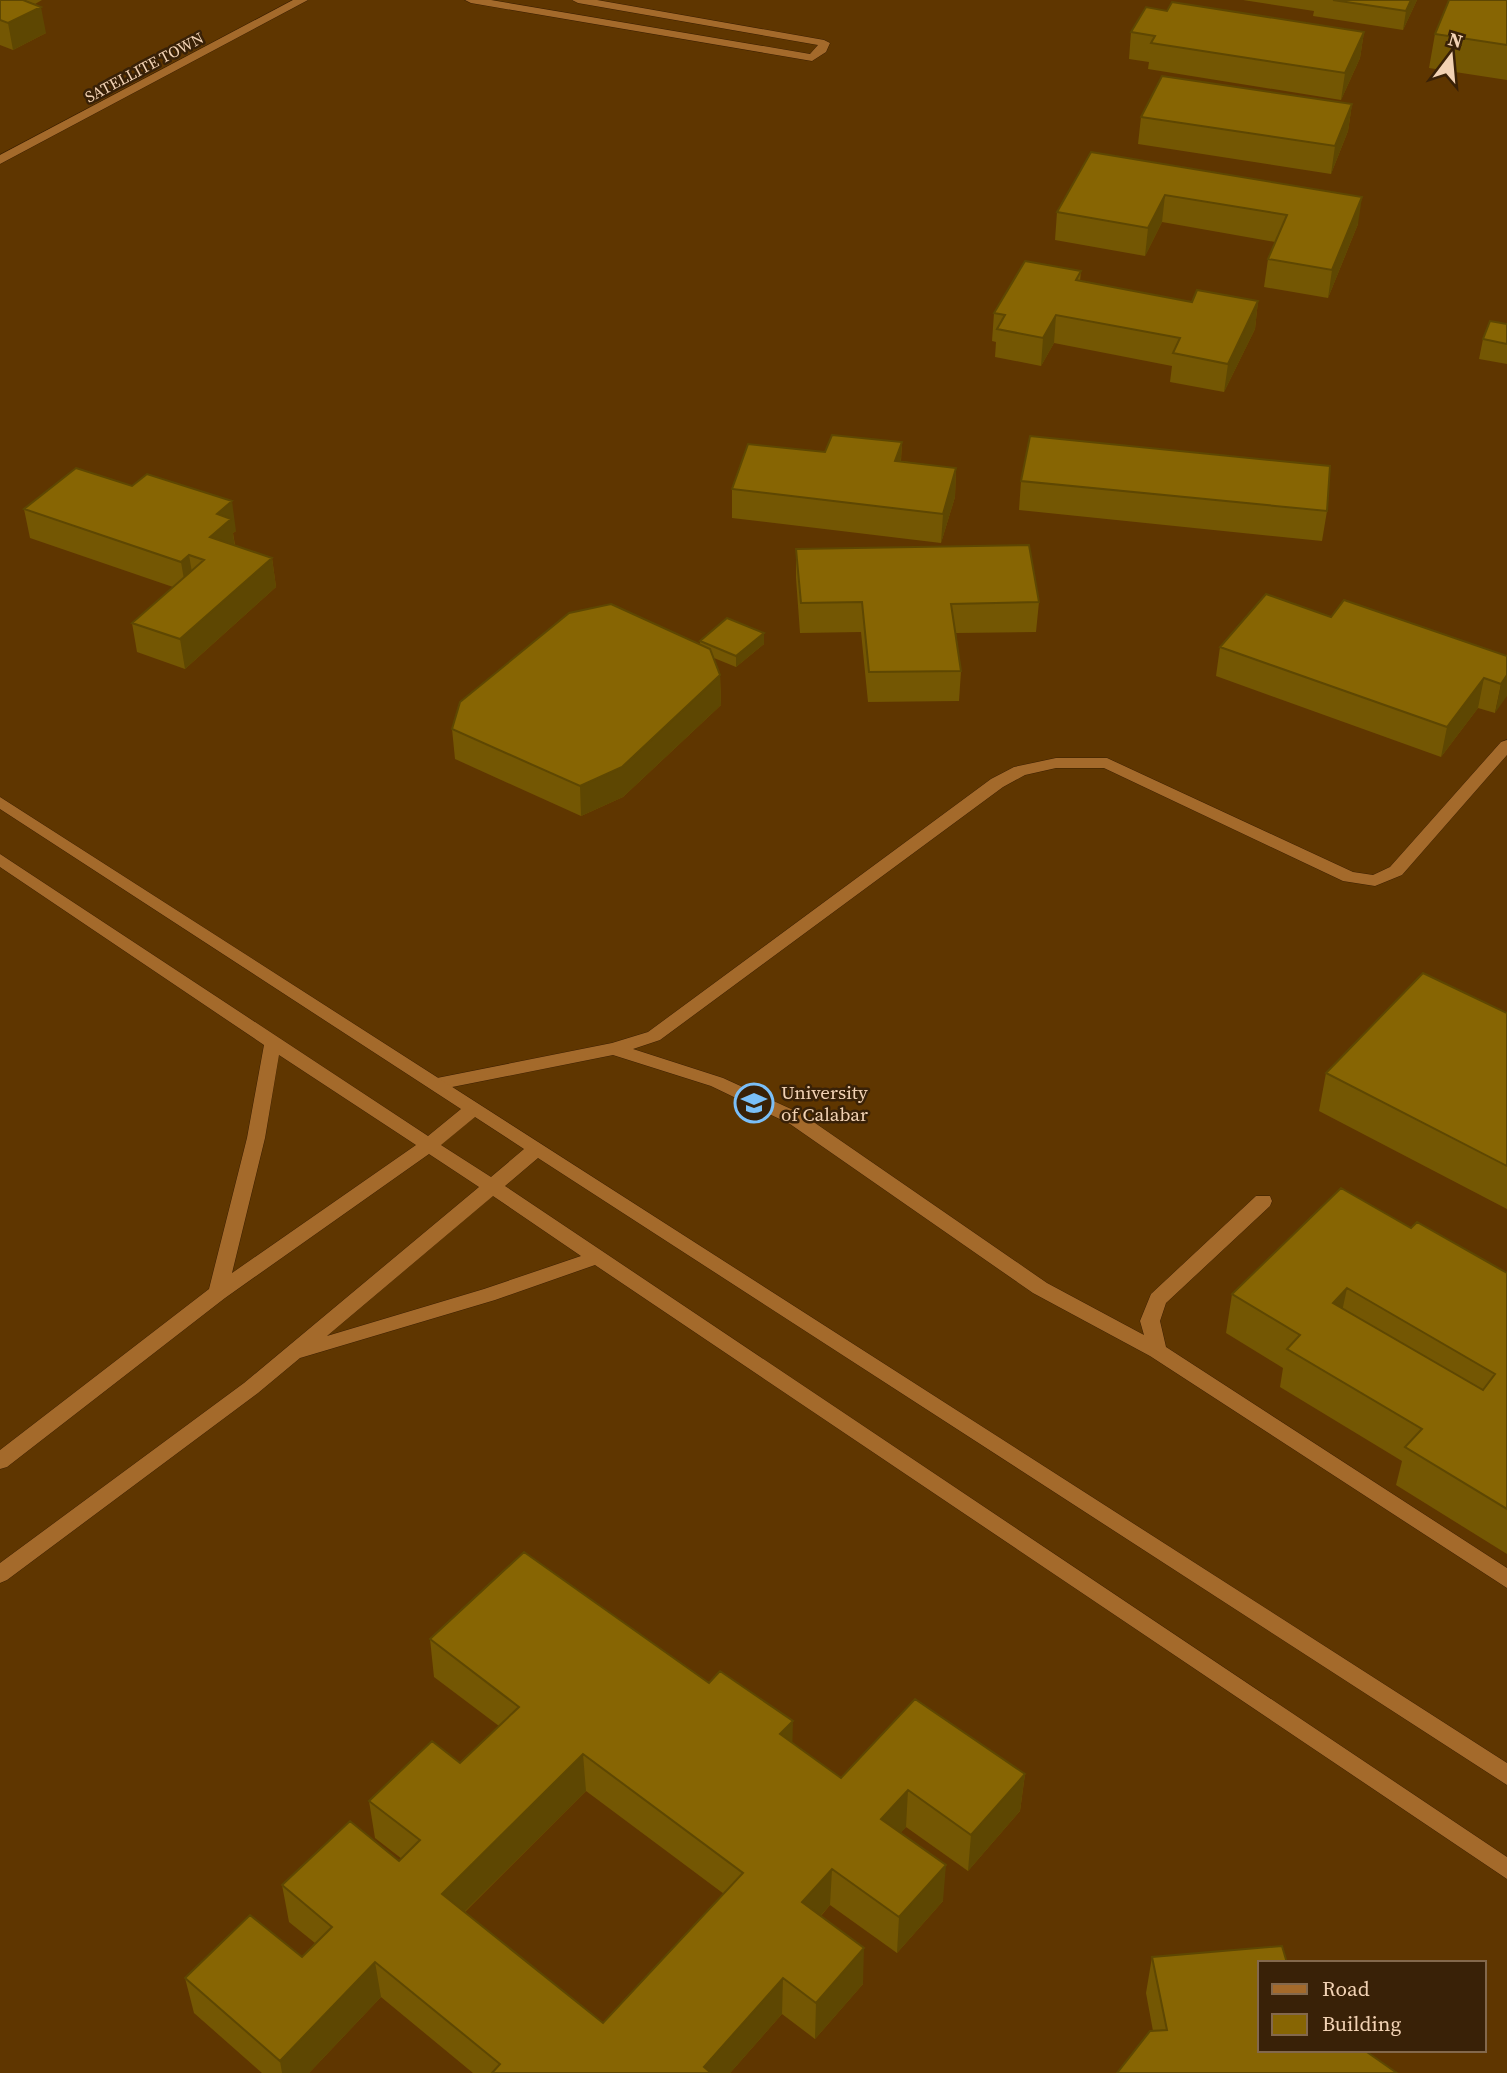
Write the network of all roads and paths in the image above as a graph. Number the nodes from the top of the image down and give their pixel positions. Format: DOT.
graph roads {
  1 [pos="302,0"];
  2 [pos="471,0"];
  3 [pos="578,0"];
  4 [pos="0,160"];
  5 [pos="1507,745"];
  6 [pos="0,802"];
  7 [pos="0,859"];
  8 [pos="273,1042"];
  9 [pos="613,1049"];
  10 [pos="437,1084"];
  11 [pos="474,1108"];
  12 [pos="429,1145"];
  13 [pos="537,1149"];
  14 [pos="493,1186"];
  15 [pos="1262,1201"];
  16 [pos="598,1257"];
  17 [pos="218,1293"];
  18 [pos="1157,1350"];
  19 [pos="293,1353"];
  20 [pos="0,1461"];
  21 [pos="0,1574"];
  22 [pos="1507,1579"];
  23 [pos="1507,1776"];
  24 [pos="1507,1869"];
  1 -- 4 [label="street, SATELLITE TOWN"];
  2 -- 3 [label="street"];
  5 -- 9 [label="street"];
  6 -- 10 [label="street"];
  7 -- 8 [label="street"];
  8 -- 12 [label="street"];
  8 -- 17 [label="street"];
  9 -- 10 [label="street"];
  9 -- 18 [label="street"];
  10 -- 11 [label="street"];
  11 -- 12 [label="street"];
  11 -- 13 [label="street"];
  12 -- 14 [label="street"];
  12 -- 17 [label="street"];
  13 -- 14 [label="street"];
  13 -- 23 [label="street"];
  14 -- 16 [label="street"];
  14 -- 19 [label="street"];
  15 -- 18 [label="street"];
  16 -- 19 [label="street"];
  16 -- 24 [label="street"];
  17 -- 20 [label="street"];
  18 -- 22 [label="street"];
  19 -- 21 [label="street"];
}
